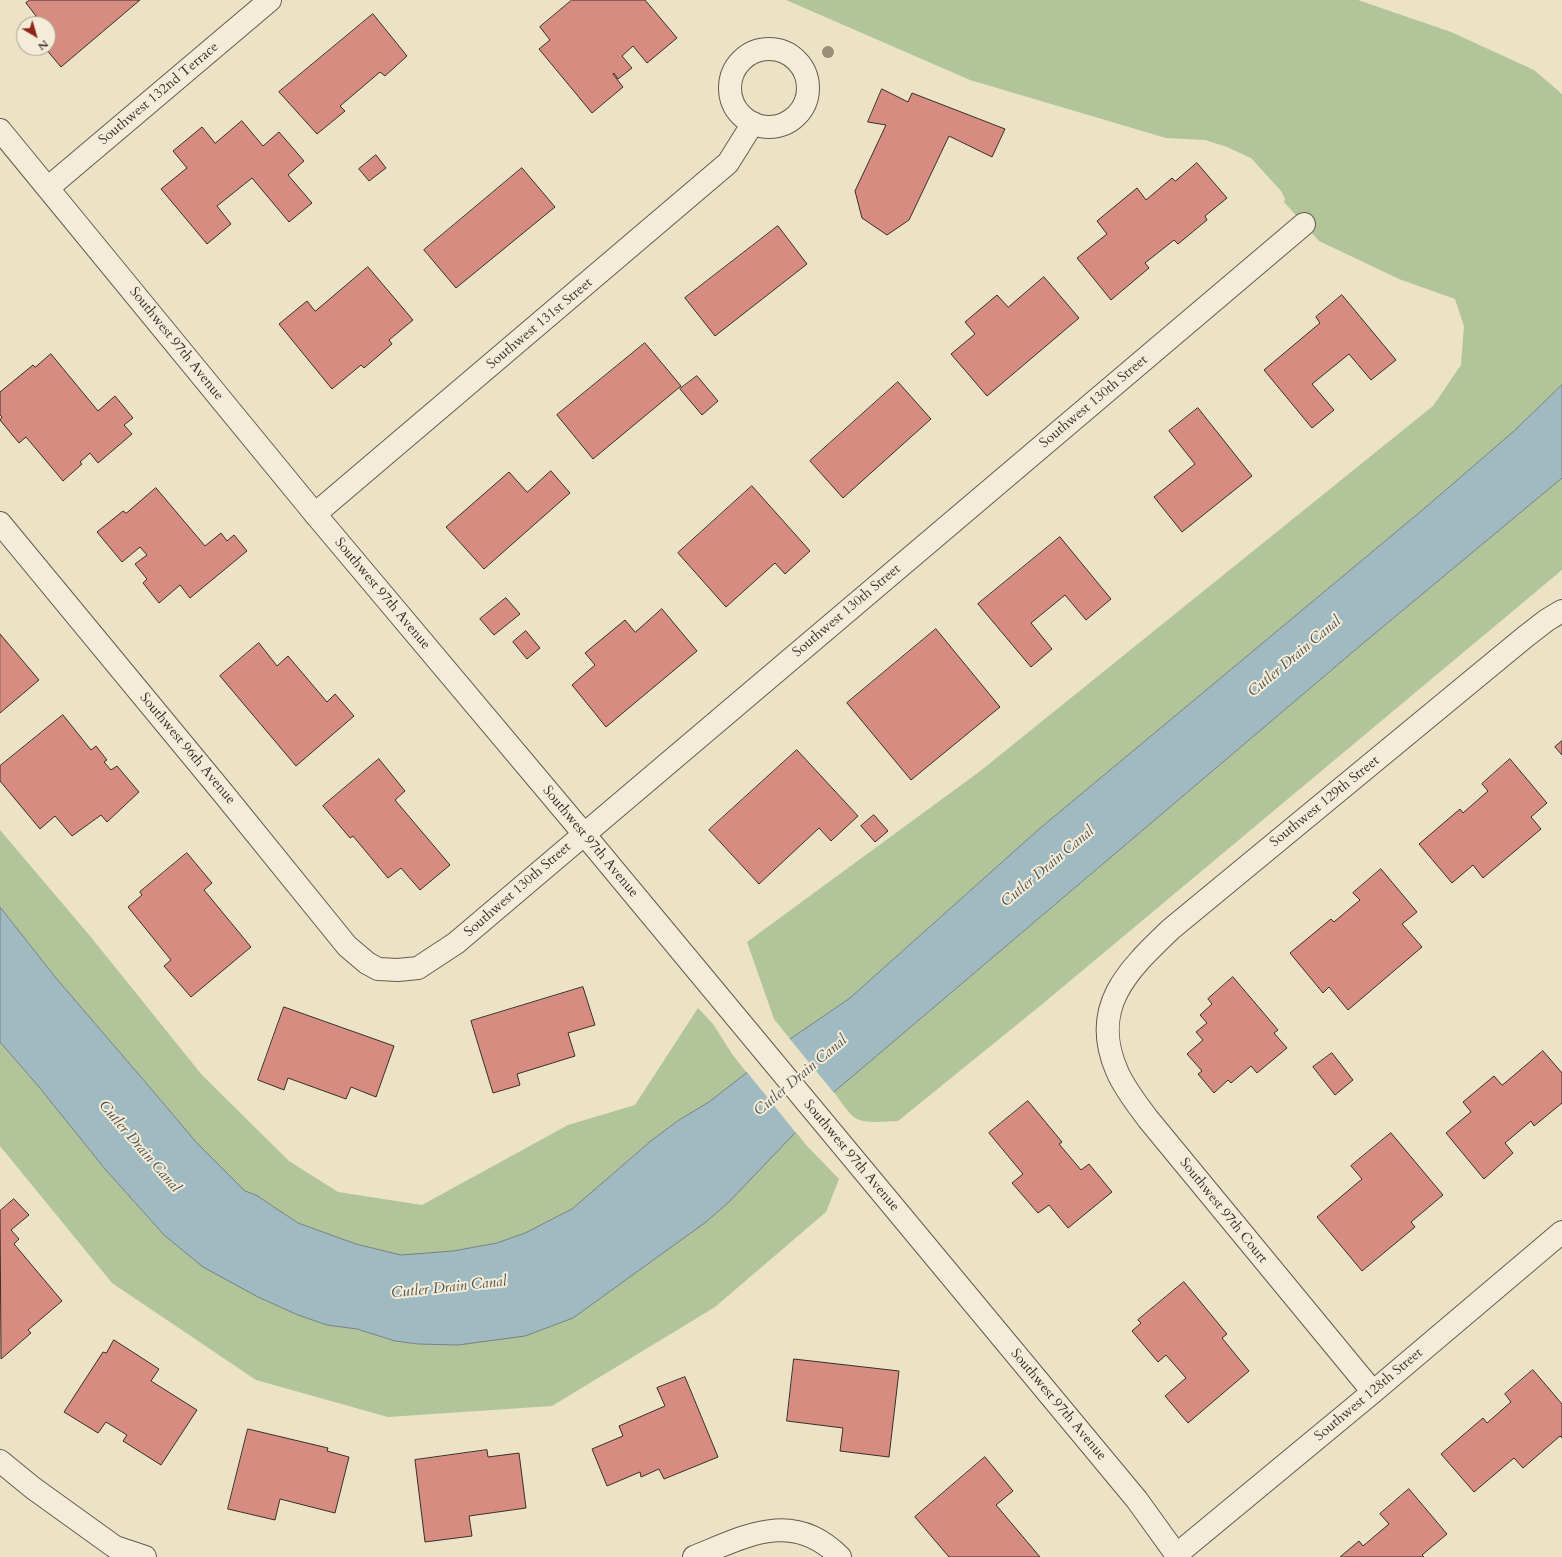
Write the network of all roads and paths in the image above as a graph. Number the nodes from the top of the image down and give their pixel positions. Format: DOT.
graph roads {
  1 [pos="270,0"];
  2 [pos="752,123"];
  3 [pos="0,130"];
  4 [pos="49,187"];
  5 [pos="1304,224"];
  6 [pos="315,514"];
  7 [pos="0,524"];
  8 [pos="1562,611"];
  9 [pos="584,834"];
  10 [pos="378,969"];
  11 [pos="1108,1012"];
  12 [pos="1562,1232"];
  13 [pos="1373,1392"];
  14 [pos="0,1461"];
  15 [pos="112,1552"];
  16 [pos="1176,1556"];
  17 [pos="145,1557"];
  18 [pos="694,1557"];
  19 [pos="840,1557"];
  1 -- 4 [label="street, Southwest 132nd Terrace"];
  2 -- 6 [label="street, Southwest 131st Street"];
  3 -- 4 [label="street, Southwest 97th Avenue"];
  4 -- 6 [label="street, Southwest 97th Avenue"];
  5 -- 9 [label="street, Southwest 130th Street"];
  6 -- 9 [label="street, Southwest 97th Avenue"];
  7 -- 10 [label="street, Southwest 96th Avenue"];
  8 -- 11 [label="street, Southwest 129th Street"];
  9 -- 10 [label="street, Southwest 130th Street"];
  9 -- 16 [label="street, Southwest 97th Avenue"];
  11 -- 13 [label="street, Southwest 97th Court"];
  12 -- 13 [label="street, Southwest 128th Street"];
  13 -- 16 [label="street, Southwest 128th Street"];
  14 -- 15 [label="street"];
  15 -- 17 [label="street"];
  18 -- 19 [label="street"];
}
